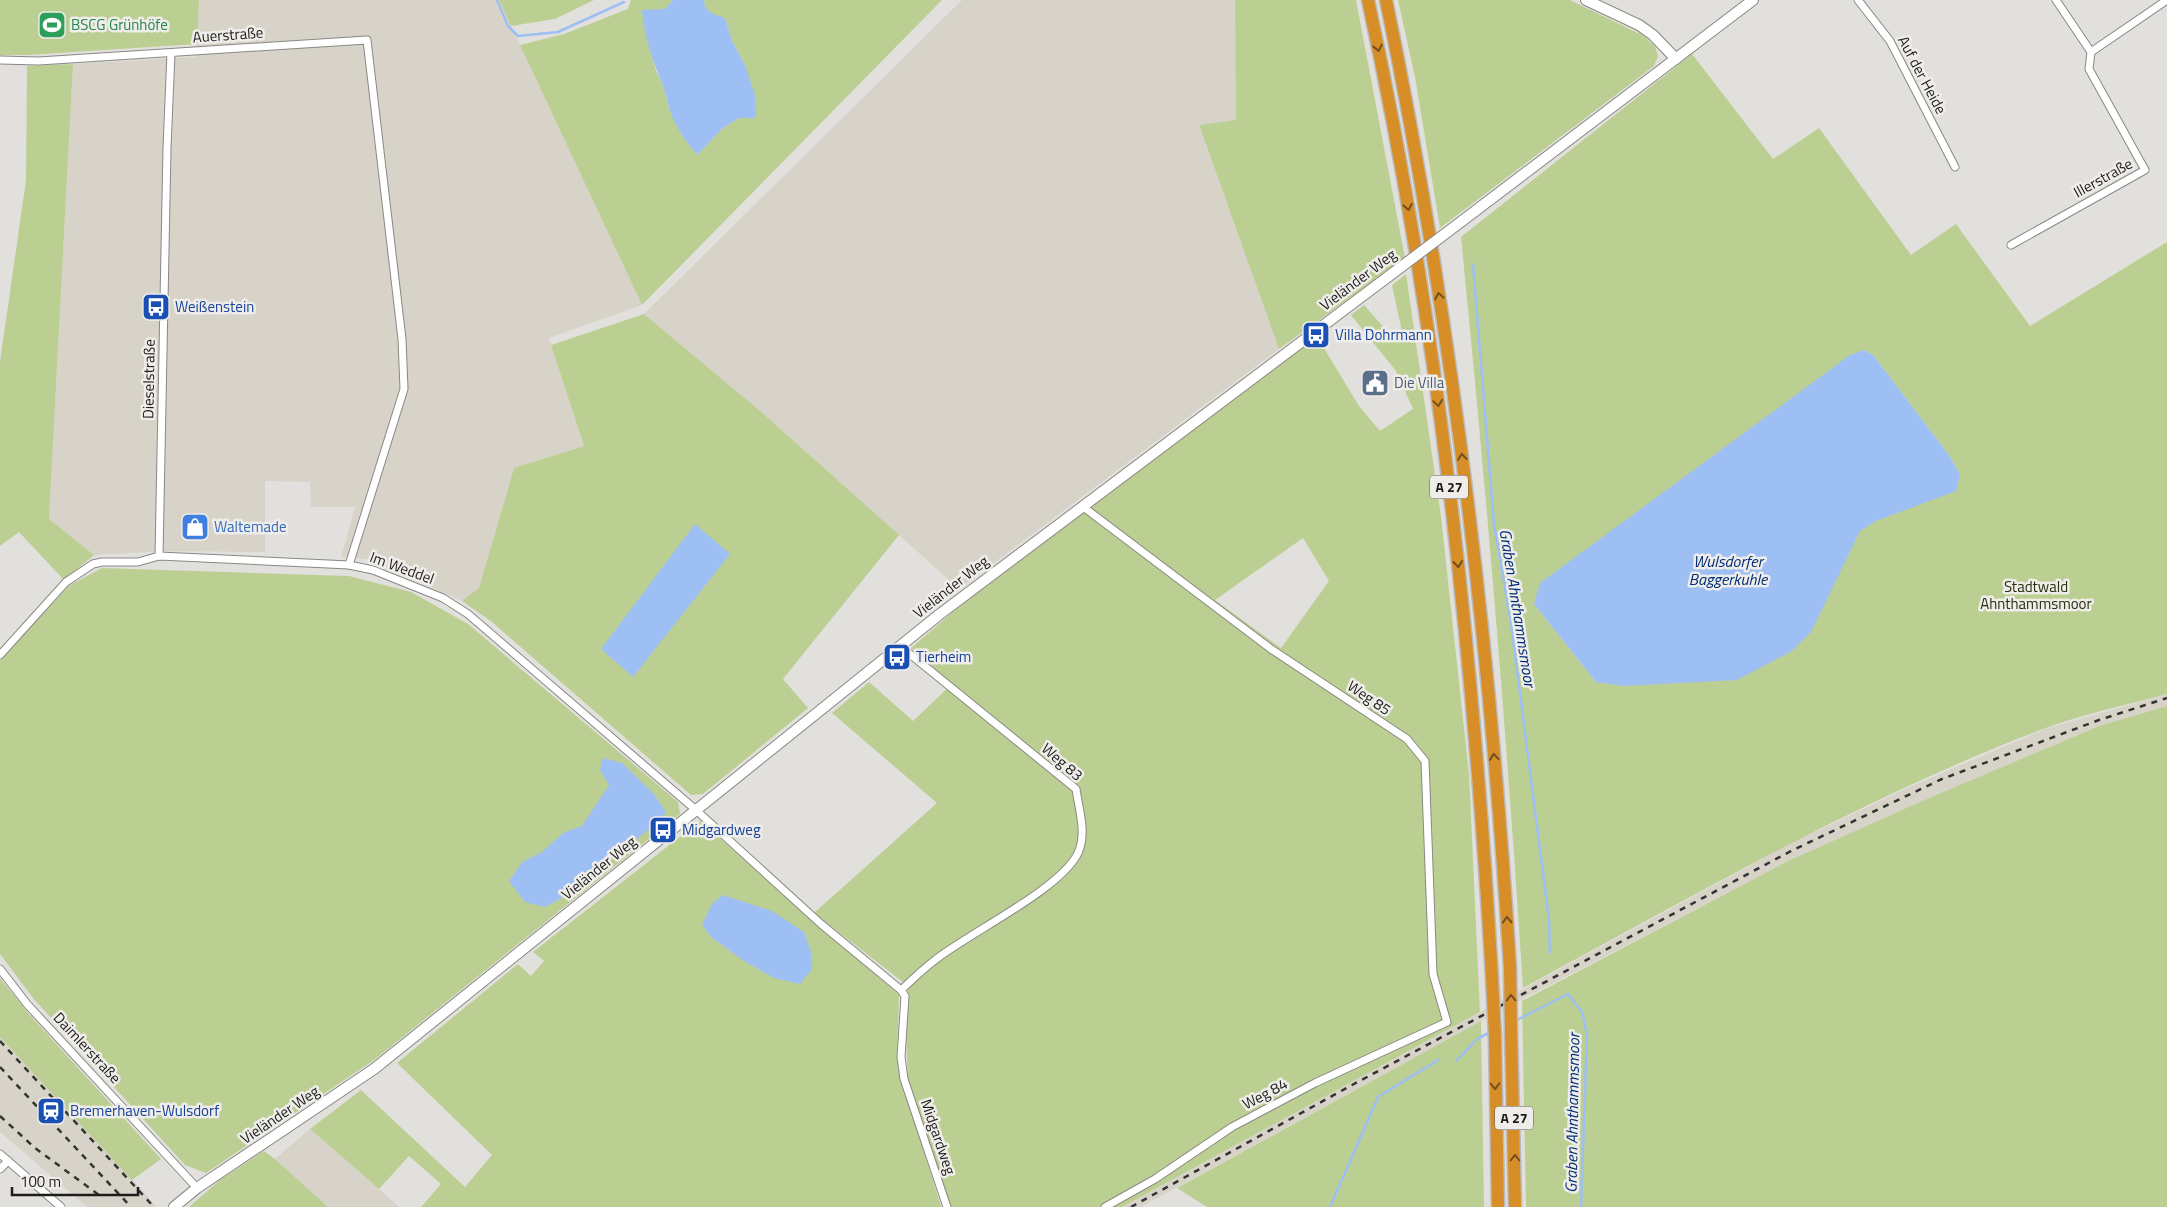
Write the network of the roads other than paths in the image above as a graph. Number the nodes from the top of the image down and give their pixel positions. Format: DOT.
graph roads {
  1 [pos="1368,0"];
  2 [pos="1386,0"];
  3 [pos="1586,0"];
  4 [pos="1858,0"];
  5 [pos="2056,0"];
  6 [pos="2167,0"];
  7 [pos="1747,2"];
  8 [pos="2091,52"];
  9 [pos="171,53"];
  10 [pos="1676,58"];
  11 [pos="0,60"];
  12 [pos="1955,167"];
  13 [pos="2012,245"];
  14 [pos="1082,506"];
  15 [pos="159,556"];
  16 [pos="349,565"];
  17 [pos="900,646"];
  18 [pos="0,655"];
  19 [pos="696,810"];
  20 [pos="0,969"];
  21 [pos="901,990"];
  22 [pos="1447,1022"];
  23 [pos="0,1154"];
  24 [pos="8,1161"];
  25 [pos="0,1170"];
  26 [pos="197,1188"];
  27 [pos="61,1207"];
  28 [pos="174,1207"];
  29 [pos="947,1207"];
  30 [pos="1105,1207"];
  31 [pos="1498,1207"];
  32 [pos="1515,1207"];
  1 -- 31 [label="highway, A 27, one-way, bridge"];
  32 -- 2 [label="highway, A 27, one-way, bridge"];
  3 -- 10 [label="street"];
  4 -- 12 [label="street, Auf der Heide"];
  5 -- 8 [label="street"];
  6 -- 8 [label="street"];
  7 -- 10 [label="street, Vieländer Weg"];
  8 -- 13 [label="street, Illerstraße"];
  9 -- 11 [label="street, Auerstraße"];
  9 -- 15 [label="street, Dieselstraße"];
  9 -- 16 [label="street, Auerstraße"];
  10 -- 14 [label="street, Vieländer Weg, bridge"];
  14 -- 17 [label="street, Vieländer Weg"];
  14 -- 22 [label="street, Weg 85"];
  15 -- 16 [label="street, Im Weddel"];
  15 -- 18 [label="street, Im Weddel"];
  16 -- 19 [label="street, Im Weddel"];
  17 -- 19 [label="street, Vieländer Weg"];
  17 -- 21 [label="street, Weg 83"];
  19 -- 21 [label="street"];
  19 -- 26 [label="street, Vieländer Weg"];
  20 -- 26 [label="street, Daimlerstraße"];
  21 -- 29 [label="street, Midgardweg"];
  22 -- 30 [label="street, Weg 84"];
  23 -- 24 [label="street"];
  24 -- 25 [label="street"];
  24 -- 27 [label="street"];
  26 -- 28 [label="street, Vieländer Weg"];
}
